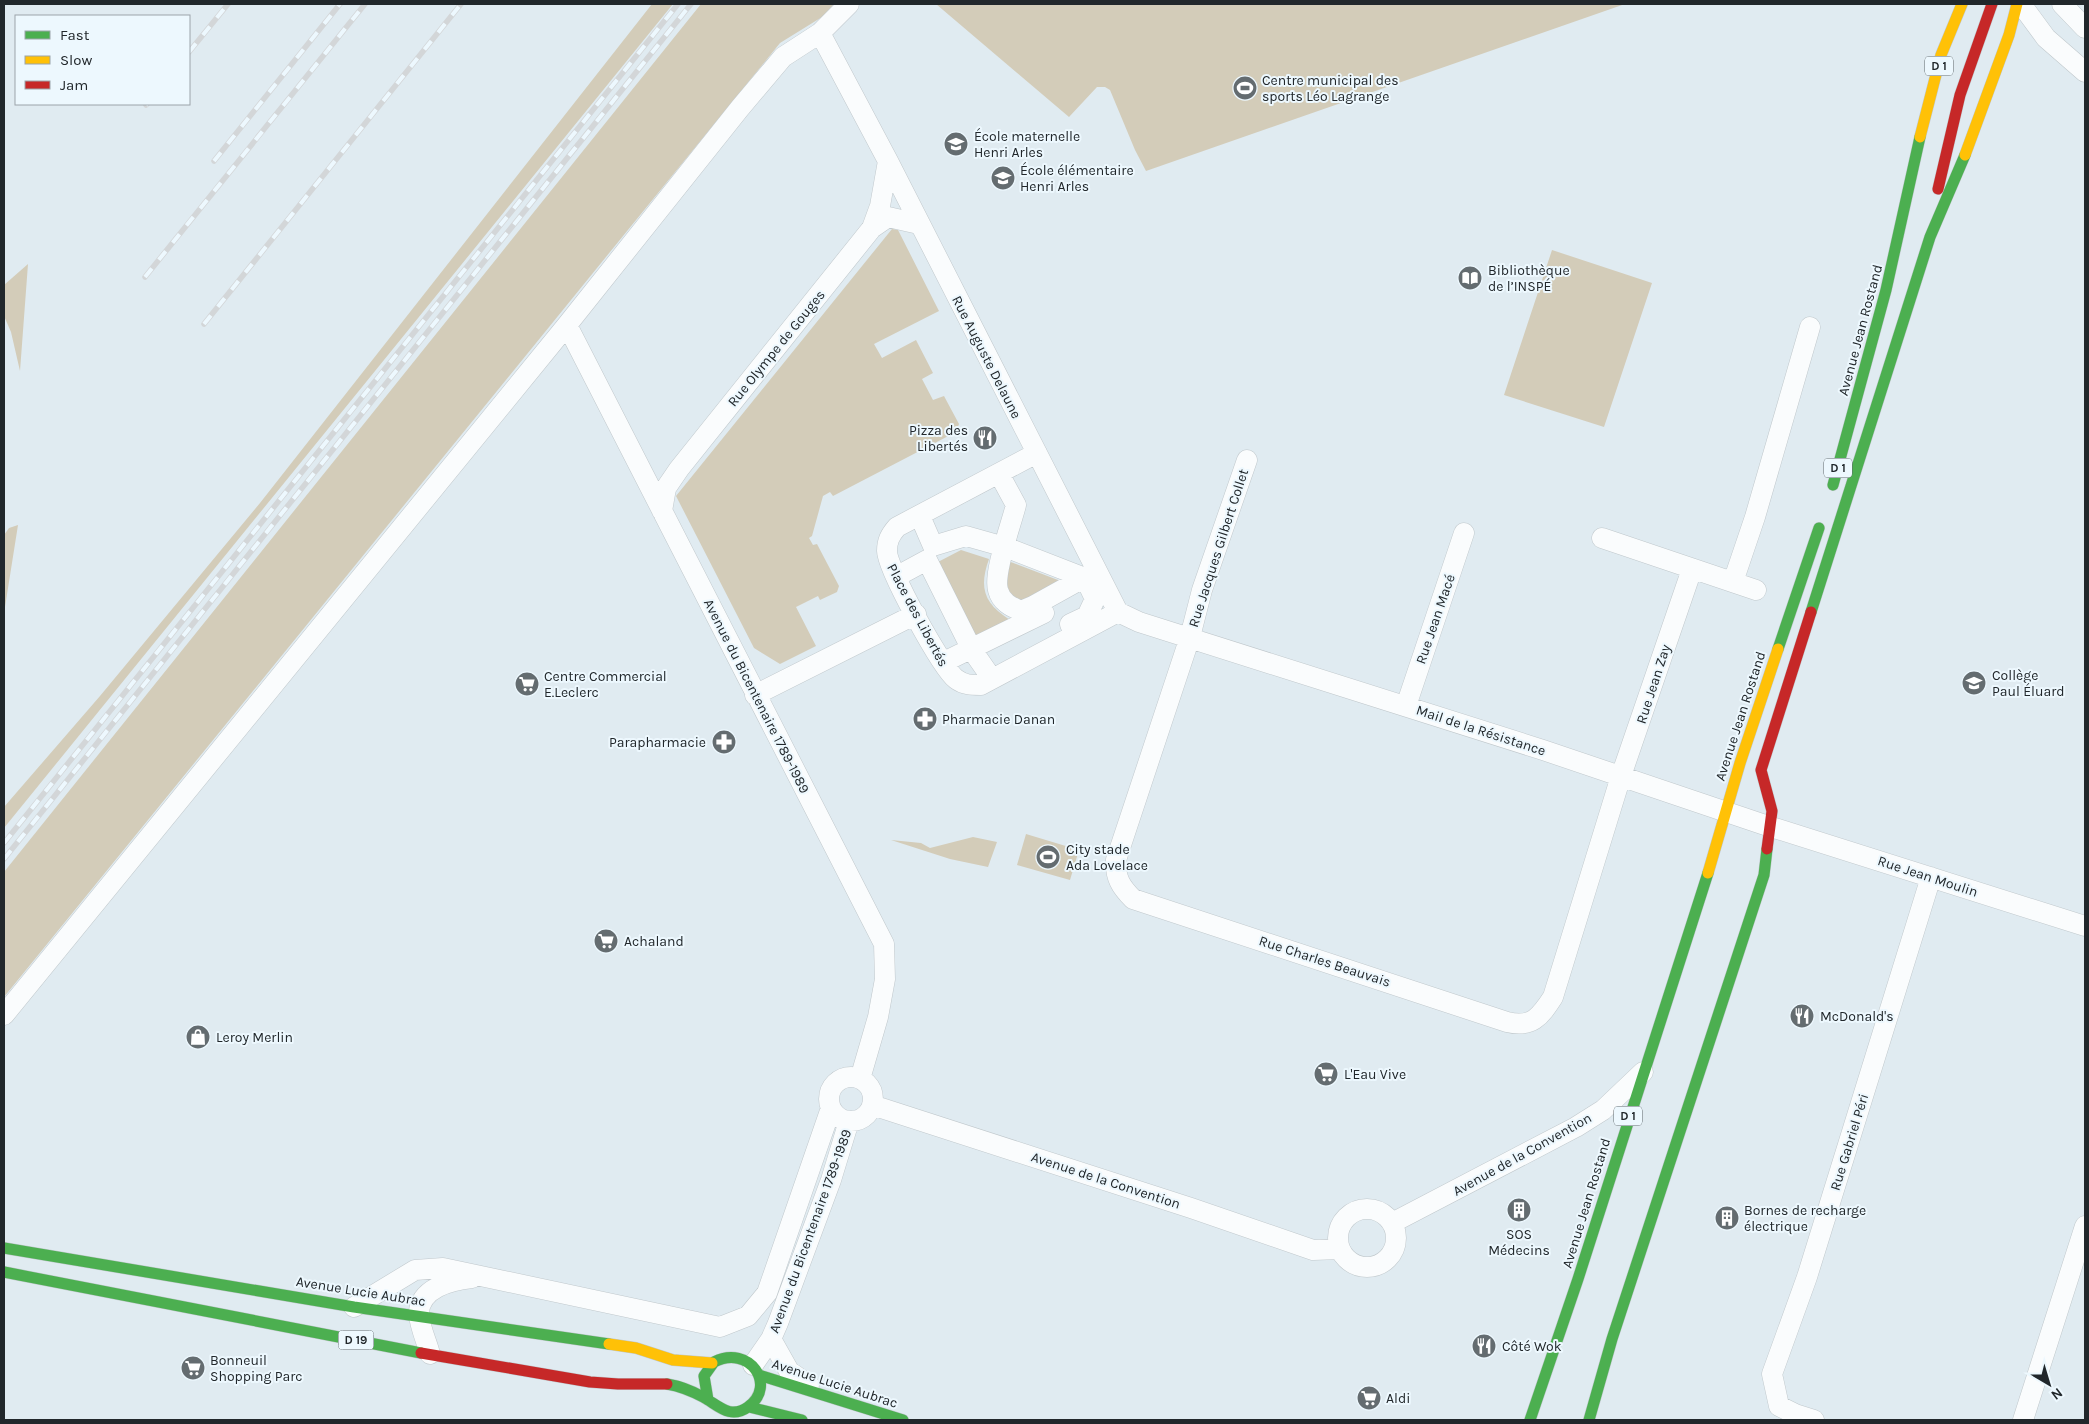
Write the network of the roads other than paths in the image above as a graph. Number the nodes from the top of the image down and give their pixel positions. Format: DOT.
graph roads {
  1 [pos="849,4"];
  2 [pos="1962,4"];
  3 [pos="1992,4"];
  4 [pos="2019,4"];
  5 [pos="2062,4"];
  6 [pos="2085,28"];
  7 [pos="820,33"];
  8 [pos="2085,72"];
  9 [pos="888,161"];
  10 [pos="919,224"];
  11 [pos="872,228"];
  12 [pos="1930,237"];
  13 [pos="567,325"];
  14 [pos="1810,327"];
  15 [pos="1037,453"];
  16 [pos="634,454"];
  17 [pos="1247,460"];
  18 [pos="679,469"];
  19 [pos="1003,482"];
  20 [pos="1831,495"];
  21 [pos="662,511"];
  22 [pos="1824,513"];
  23 [pos="923,523"];
  24 [pos="1464,532"];
  25 [pos="1602,538"];
  26 [pos="1005,547"];
  27 [pos="930,553"];
  28 [pos="1692,569"];
  29 [pos="903,573"];
  30 [pos="1087,581"];
  31 [pos="1733,582"];
  32 [pos="1756,590"];
  33 [pos="1118,612"];
  34 [pos="916,614"];
  35 [pos="1067,617"];
  36 [pos="1190,637"];
  37 [pos="972,650"];
  38 [pos="948,660"];
  39 [pos="988,673"];
  40 [pos="755,695"];
  41 [pos="1406,706"];
  42 [pos="1622,776"];
  43 [pos="1727,812"];
  44 [pos="1771,826"];
  45 [pos="1931,877"];
  46 [pos="2085,926"];
  47 [pos="4,1016"];
  48 [pos="1643,1072"];
  49 [pos="860,1079"];
  50 [pos="872,1105"];
  51 [pos="831,1108"];
  52 [pos="849,1121"];
  53 [pos="1392,1223"];
  54 [pos="2085,1226"];
  55 [pos="4,1248"];
  56 [pos="1340,1249"];
  57 [pos="4,1272"];
  58 [pos="482,1276"];
  59 [pos="354,1307"];
  60 [pos="419,1316"];
  61 [pos="771,1339"];
  62 [pos="430,1354"];
  63 [pos="712,1363"];
  64 [pos="756,1370"];
  65 [pos="821,1393"];
  66 [pos="708,1400"];
  67 [pos="749,1407"];
  68 [pos="802,1420"];
  69 [pos="903,1420"];
  70 [pos="1530,1420"];
  71 [pos="1589,1420"];
  72 [pos="1814,1420"];
  73 [pos="2023,1420"];
  1 -- 7 [label="street"];
  2 -- 20 [label="main road, Avenue Jean Rostand / D 1"];
  3 -- 12 [label="main road"];
  4 -- 8 [label="street"];
  4 -- 12 [label="main road, D 1"];
  5 -- 6 [label="street"];
  7 -- 9 [label="street, Rue Auguste Delaune"];
  7 -- 13 [label="street"];
  9 -- 10 [label="street, Rue Auguste Delaune"];
  9 -- 11 [label="street, Rue Olympe de Gouges"];
  10 -- 11 [label="street, Rue Olympe de Gouges"];
  10 -- 15 [label="street, Rue Auguste Delaune"];
  11 -- 18 [label="street, Rue Olympe de Gouges"];
  12 -- 44 [label="main road, D 1"];
  13 -- 16 [label="street, Avenue du Bicentenaire 1789-1989"];
  13 -- 47 [label="street"];
  14 -- 31 [label="street"];
  15 -- 33 [label="street, Rue Auguste Delaune"];
  15 -- 34 [label="street, Place des Libertés"];
  16 -- 18 [label="street"];
  16 -- 21 [label="street, Avenue du Bicentenaire 1789-1989"];
  17 -- 36 [label="street, Rue Jacques Gilbert Collet"];
  18 -- 21 [label="street, Rue Olympe de Gouges"];
  19 -- 26 [label="street"];
  21 -- 40 [label="street, Avenue du Bicentenaire 1789-1989"];
  22 -- 43 [label="main road, Avenue Jean Rostand / D 1"];
  23 -- 27 [label="street"];
  24 -- 41 [label="street, Rue Jean Macé"];
  25 -- 28 [label="street"];
  26 -- 27 [label="street"];
  26 -- 30 [label="street"];
  26 -- 30 [label="street"];
  27 -- 29 [label="street"];
  27 -- 37 [label="street"];
  28 -- 31 [label="street"];
  28 -- 42 [label="street, Rue Jean Zay"];
  30 -- 35 [label="street"];
  30 -- 35 [label="street"];
  31 -- 32 [label="street"];
  33 -- 34 [label="street, Place des Libertés"];
  33 -- 36 [label="street"];
  34 -- 40 [label="street"];
  35 -- 37 [label="street"];
  36 -- 41 [label="street, Mail de la Résistance"];
  36 -- 42 [label="street, Rue Charles Beauvais"];
  37 -- 38 [label="street"];
  37 -- 39 [label="street"];
  40 -- 49 [label="street, Avenue du Bicentenaire 1789-1989"];
  41 -- 42 [label="street, Mail de la Résistance"];
  42 -- 43 [label="street, Mail de la Résistance"];
  43 -- 44 [label="street, Mail de la Résistance"];
  43 -- 48 [label="main road, Avenue Jean Rostand / D 1"];
  44 -- 45 [label="street, Rue Jean Moulin"];
  44 -- 71 [label="main road, D 1"];
  45 -- 46 [label="street, Rue Jean Moulin"];
  45 -- 72 [label="street, Rue Gabriel Péri"];
  48 -- 53 [label="street, Avenue de la Convention"];
  48 -- 70 [label="main road, Avenue Jean Rostand / D 1"];
  49 -- 50 [label="street"];
  49 -- 51 [label="street"];
  50 -- 52 [label="street"];
  50 -- 56 [label="street, Avenue de la Convention"];
  51 -- 52 [label="street"];
  51 -- 58 [label="street, Avenue du Bicentenaire 1789-1989"];
  52 -- 61 [label="street, Avenue du Bicentenaire 1789-1989"];
  53 -- 56 [label="street"];
  53 -- 56 [label="street"];
  54 -- 73 [label="street"];
  55 -- 59 [label="main road, Avenue Lucie Aubrac / D 19"];
  57 -- 62 [label="main road, D 19"];
  58 -- 59 [label="street"];
  58 -- 60 [label="street"];
  59 -- 60 [label="main road, Avenue Lucie Aubrac / D 19"];
  60 -- 62 [label="street"];
  60 -- 63 [label="main road, Avenue Lucie Aubrac / D 19"];
  61 -- 64 [label="street, Avenue du Bicentenaire 1789-1989"];
  61 -- 65 [label="street"];
  62 -- 66 [label="main road, D 19"];
  63 -- 64 [label="main road, Avenue Lucie Aubrac"];
  63 -- 66 [label="main road"];
  64 -- 65 [label="main road, Avenue Lucie Aubrac"];
  64 -- 67 [label="main road, Avenue Lucie Aubrac"];
  65 -- 69 [label="main road, Avenue Lucie Aubrac"];
  66 -- 67 [label="main road"];
  67 -- 68 [label="main road"];
}
